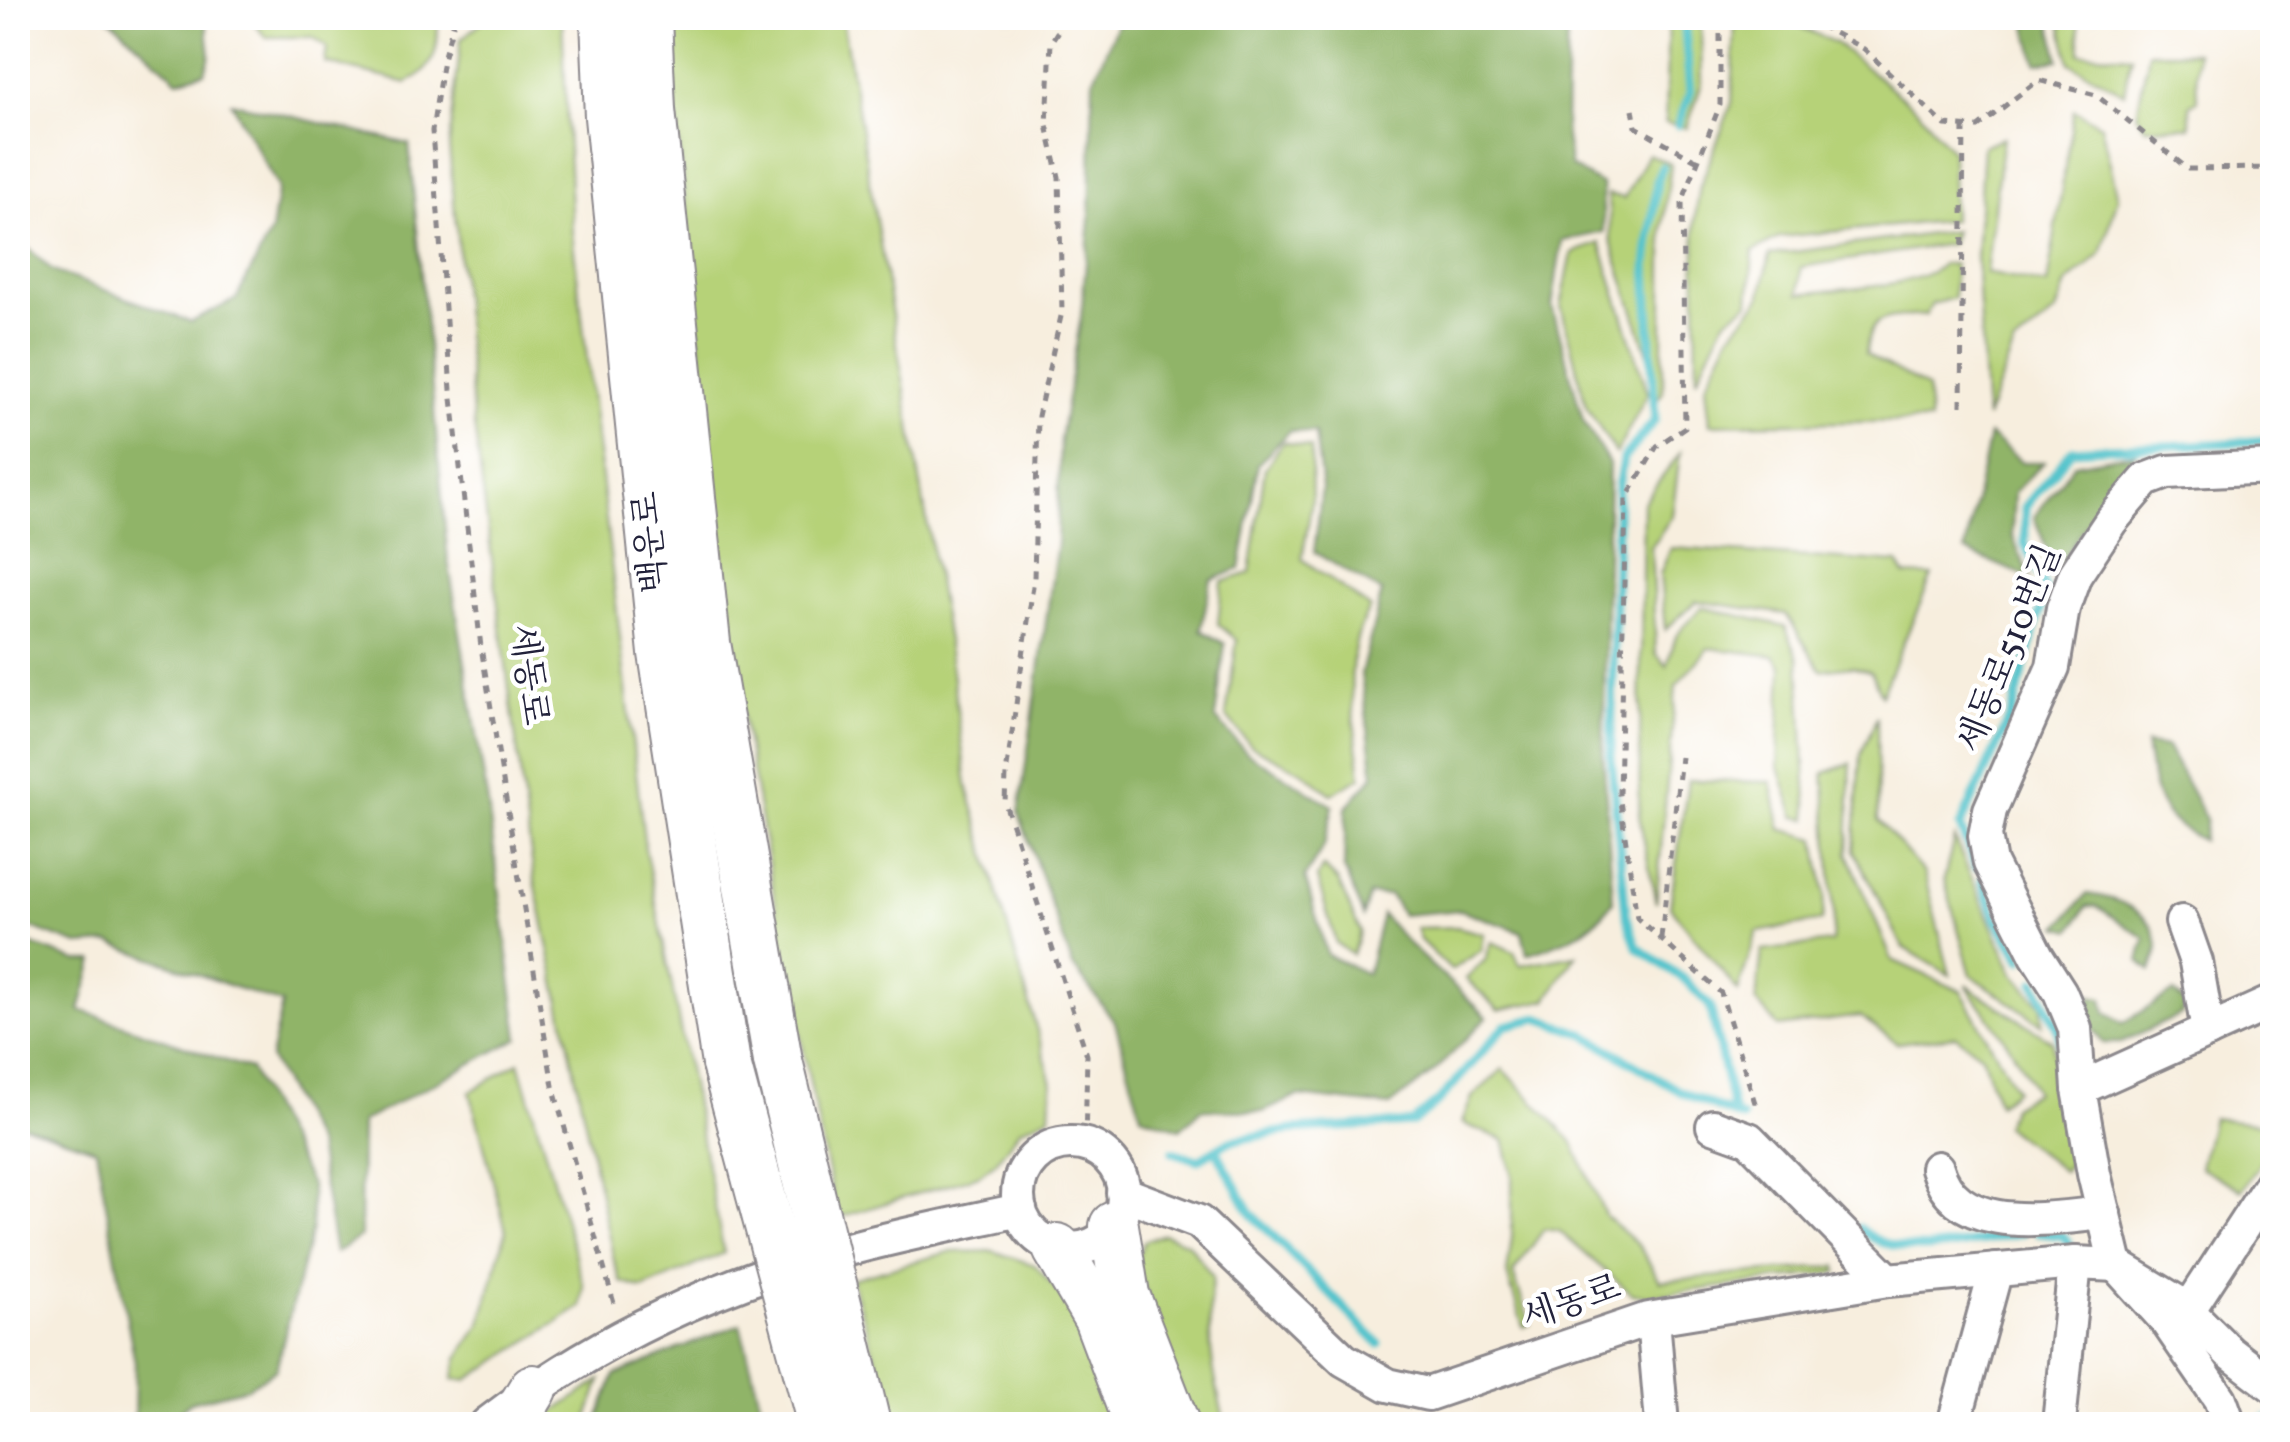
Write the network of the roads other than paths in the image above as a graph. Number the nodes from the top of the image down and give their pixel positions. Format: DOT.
graph roads {
  1 [pos="605,18"];
  2 [pos="648,18"];
  3 [pos="2272,467"];
  4 [pos="2182,922"];
  5 [pos="2272,1002"];
  6 [pos="2208,1031"];
  7 [pos="2079,1090"];
  8 [pos="1713,1126"];
  9 [pos="1938,1168"];
  10 [pos="2272,1182"];
  11 [pos="1020,1210"];
  12 [pos="1119,1210"];
  13 [pos="2104,1213"];
  14 [pos="1057,1248"];
  15 [pos="2075,1263"];
  16 [pos="2116,1266"];
  17 [pos="1996,1270"];
  18 [pos="1888,1280"];
  19 [pos="2182,1305"];
  20 [pos="1653,1319"];
  21 [pos="2272,1385"];
  22 [pos="522,1407"];
  23 [pos="487,1424"];
  24 [pos="822,1424"];
  25 [pos="866,1424"];
  26 [pos="1138,1424"];
  27 [pos="1175,1424"];
  28 [pos="1662,1424"];
  29 [pos="1954,1424"];
  30 [pos="2060,1424"];
  31 [pos="2229,1424"];
  1 -- 24 [label="highway, 백운로, bridge"];
  2 -- 25 [label="highway, 백운로, bridge"];
  3 -- 7 [label="street, 세동로510번길"];
  4 -- 6 [label="street"];
  5 -- 6 [label="street"];
  6 -- 7 [label="street"];
  7 -- 13 [label="street, 세동로510번길"];
  8 -- 18 [label="street"];
  9 -- 13 [label="street"];
  10 -- 19 [label="street"];
  11 -- 12 [label="street"];
  11 -- 14 [label="street"];
  11 -- 22 [label="street"];
  12 -- 14 [label="street"];
  12 -- 20 [label="street, 세동로"];
  12 -- 27 [label="highway"];
  13 -- 16 [label="street, 세동로510번길"];
  14 -- 26 [label="highway"];
  15 -- 16 [label="street, 세동로"];
  15 -- 17 [label="street, 세동로"];
  15 -- 30 [label="street"];
  16 -- 19 [label="street, 세동로"];
  16 -- 31 [label="street"];
  17 -- 18 [label="street, 세동로"];
  17 -- 29 [label="street"];
  18 -- 20 [label="street, 세동로"];
  19 -- 21 [label="street, 세동로"];
  20 -- 28 [label="street"];
  22 -- 23 [label="street"];
}
